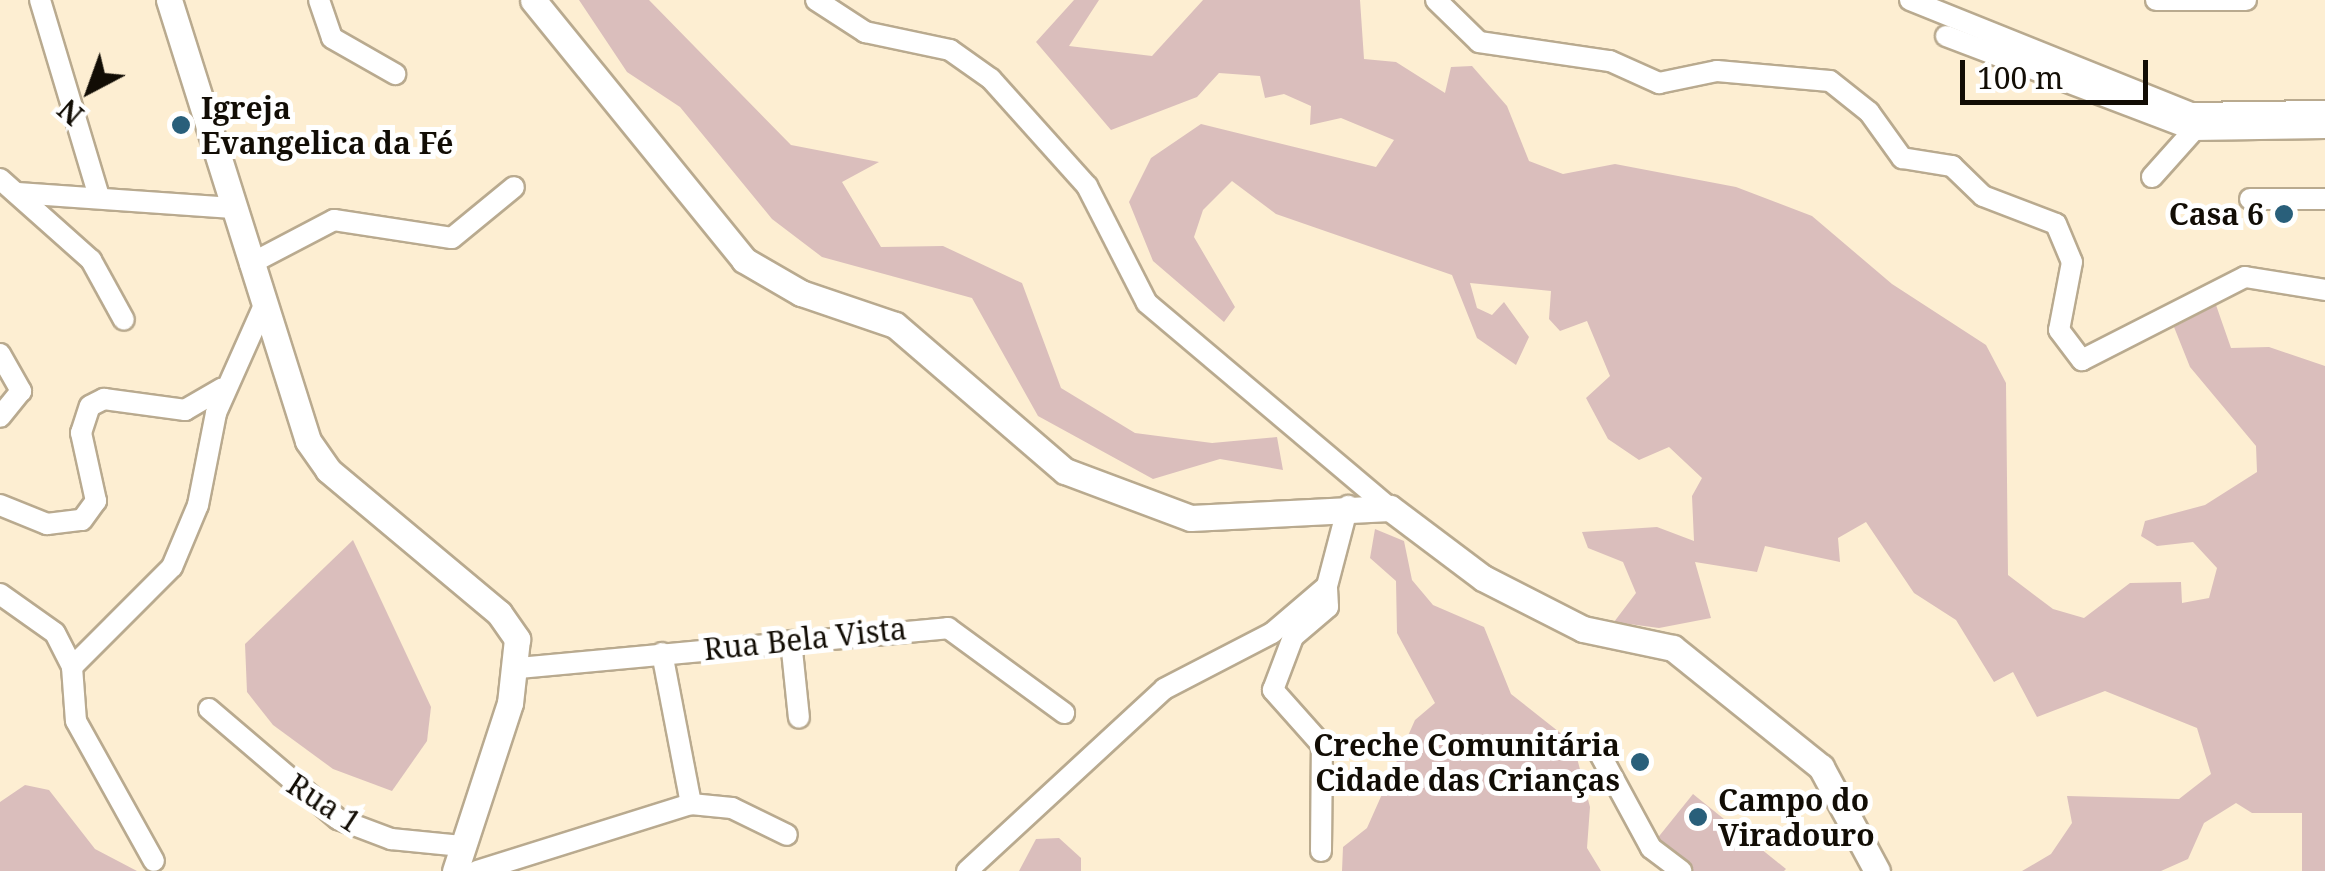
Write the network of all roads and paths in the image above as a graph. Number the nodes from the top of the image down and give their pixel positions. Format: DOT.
graph roads {
  1 [pos="40,0"];
  2 [pos="169,0"];
  3 [pos="319,0"];
  4 [pos="532,0"];
  5 [pos="816,0"];
  6 [pos="1436,0"];
  7 [pos="1910,0"];
  8 [pos="2156,0"];
  9 [pos="2246,0"];
  10 [pos="1950,16"];
  11 [pos="394,74"];
  12 [pos="2325,111"];
  13 [pos="2325,128"];
  14 [pos="2194,130"];
  15 [pos="2152,178"];
  16 [pos="0,179"];
  17 [pos="514,187"];
  18 [pos="18,193"];
  19 [pos="98,193"];
  20 [pos="2250,198"];
  21 [pos="2325,200"];
  22 [pos="233,208"];
  23 [pos="250,264"];
  24 [pos="2325,290"];
  25 [pos="264,306"];
  26 [pos="124,320"];
  27 [pos="0,354"];
  28 [pos="234,371"];
  29 [pos="0,417"];
  30 [pos="0,505"];
  31 [pos="1348,506"];
  32 [pos="1390,508"];
  33 [pos="1326,586"];
  34 [pos="0,594"];
  35 [pos="791,641"];
  36 [pos="662,653"];
  37 [pos="72,667"];
  38 [pos="518,668"];
  39 [pos="210,709"];
  40 [pos="1064,713"];
  41 [pos="799,718"];
  42 [pos="1600,754"];
  43 [pos="692,804"];
  44 [pos="787,835"];
  45 [pos="1321,850"];
  46 [pos="459,859"];
  47 [pos="154,862"];
  48 [pos="477,871"];
  49 [pos="967,871"];
  50 [pos="1681,871"];
  51 [pos="1878,871"];
  1 -- 19 [label="street"];
  2 -- 22 [label="main road"];
  3 -- 11 [label="street"];
  4 -- 31 [label="main road"];
  5 -- 32 [label="street"];
  6 -- 24 [label="street"];
  7 -- 10 [label="street"];
  8 -- 9 [label="street"];
  10 -- 12 [label="street"];
  10 -- 14 [label="street"];
  13 -- 14 [label="street"];
  14 -- 15 [label="street"];
  16 -- 18 [label="street"];
  17 -- 23 [label="street"];
  18 -- 19 [label="street"];
  18 -- 26 [label="street"];
  19 -- 22 [label="street"];
  20 -- 21 [label="street"];
  22 -- 23 [label="main road"];
  23 -- 25 [label="main road"];
  25 -- 28 [label="street"];
  25 -- 38 [label="main road"];
  27 -- 29 [label="street"];
  28 -- 30 [label="street"];
  28 -- 37 [label="street"];
  31 -- 32 [label="main road"];
  31 -- 33 [label="street"];
  32 -- 51 [label="main road"];
  33 -- 45 [label="street"];
  33 -- 49 [label="street"];
  34 -- 37 [label="street"];
  35 -- 36 [label="street, Rua Bela Vista"];
  35 -- 40 [label="street, Rua Bela Vista"];
  35 -- 41 [label="street"];
  36 -- 38 [label="street, Rua Bela Vista"];
  36 -- 43 [label="street"];
  37 -- 47 [label="street"];
  38 -- 46 [label="main road"];
  39 -- 46 [label="street, Rua 1"];
  42 -- 50 [label="street"];
  43 -- 44 [label="street"];
  43 -- 48 [label="street"];
}
